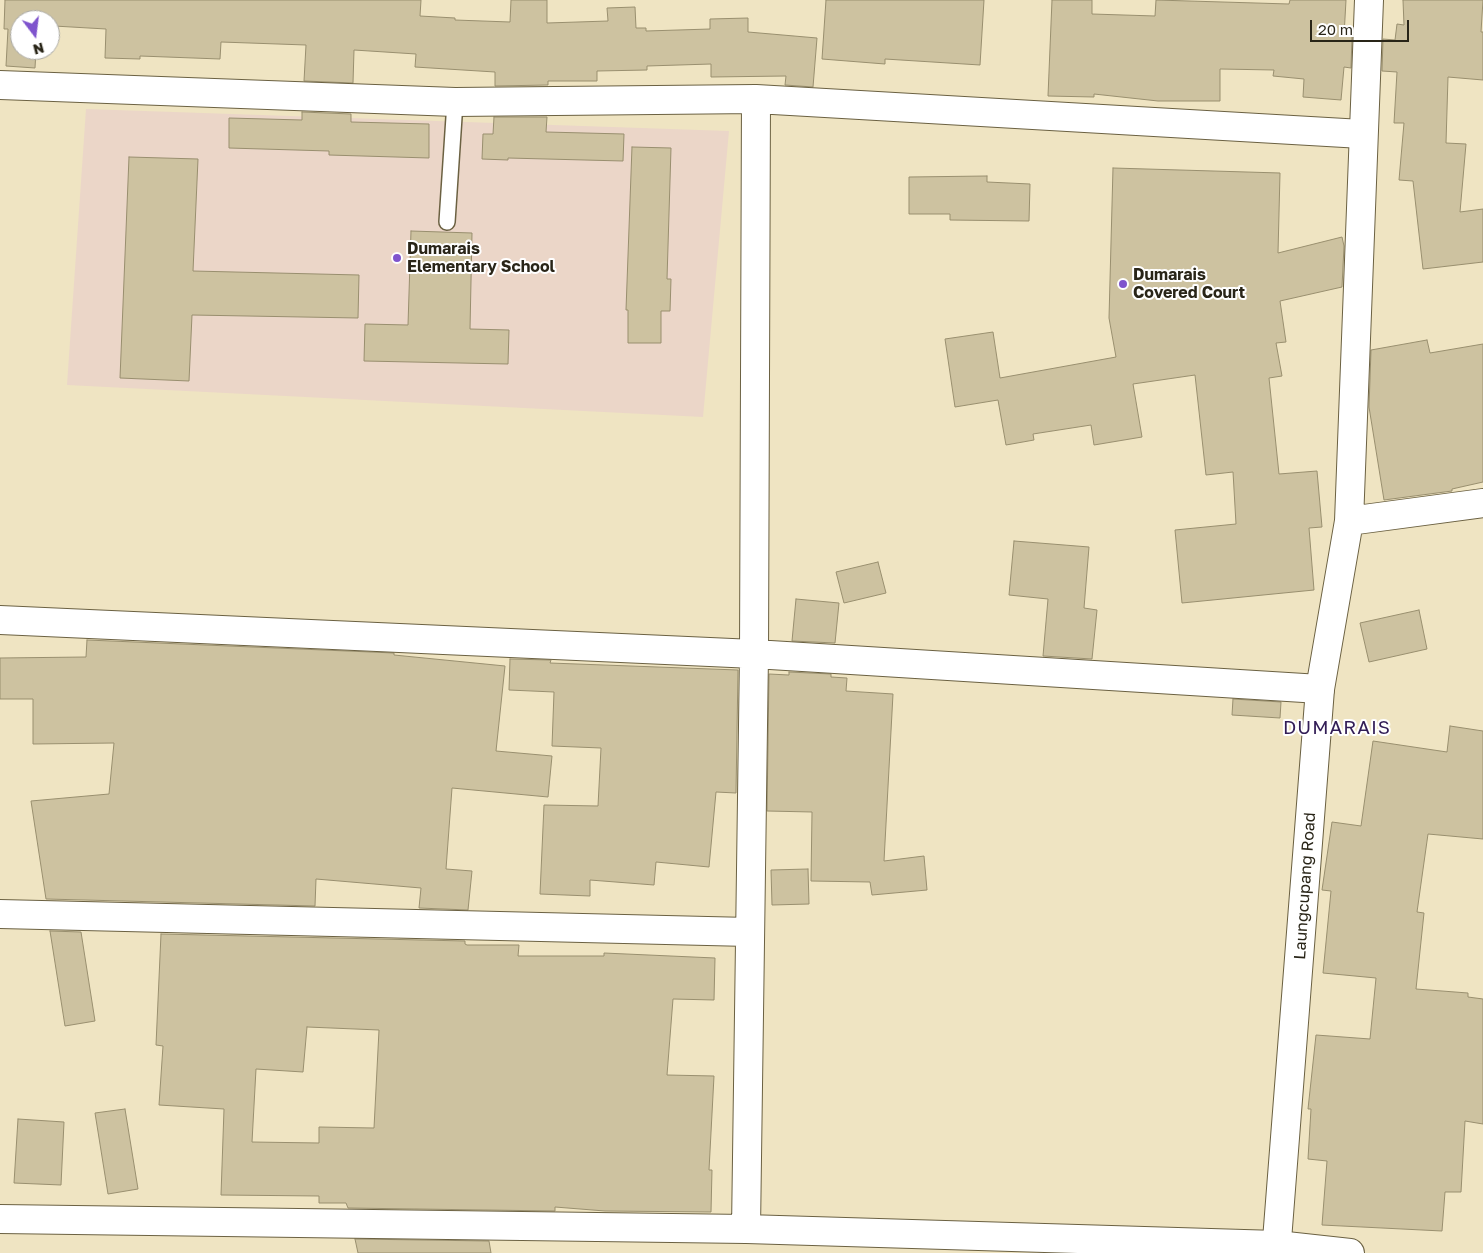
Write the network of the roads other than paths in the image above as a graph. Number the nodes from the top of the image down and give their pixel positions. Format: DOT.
graph roads {
  1 [pos="1369,0"];
  2 [pos="0,84"];
  3 [pos="756,99"];
  4 [pos="455,102"];
  5 [pos="1362,134"];
  6 [pos="447,222"];
  7 [pos="1483,503"];
  8 [pos="1349,521"];
  9 [pos="0,620"];
  10 [pos="754,654"];
  11 [pos="1320,689"];
  12 [pos="0,914"];
  13 [pos="749,932"];
  14 [pos="0,1220"];
  15 [pos="746,1229"];
  16 [pos="1276,1249"];
  17 [pos="1350,1253"];
  1 -- 5 [label="street, Laungcupang Road"];
  2 -- 4 [label="street"];
  3 -- 4 [label="street"];
  3 -- 5 [label="street"];
  3 -- 10 [label="street"];
  4 -- 6 [label="lane"];
  5 -- 8 [label="street, Laungcupang Road"];
  7 -- 8 [label="street"];
  8 -- 11 [label="street, Laungcupang Road"];
  9 -- 10 [label="street"];
  10 -- 11 [label="street"];
  10 -- 13 [label="street"];
  11 -- 16 [label="street, Laungcupang Road"];
  12 -- 13 [label="street"];
  13 -- 15 [label="street"];
  14 -- 15 [label="street"];
  15 -- 16 [label="street"];
  16 -- 17 [label="street"];
}
